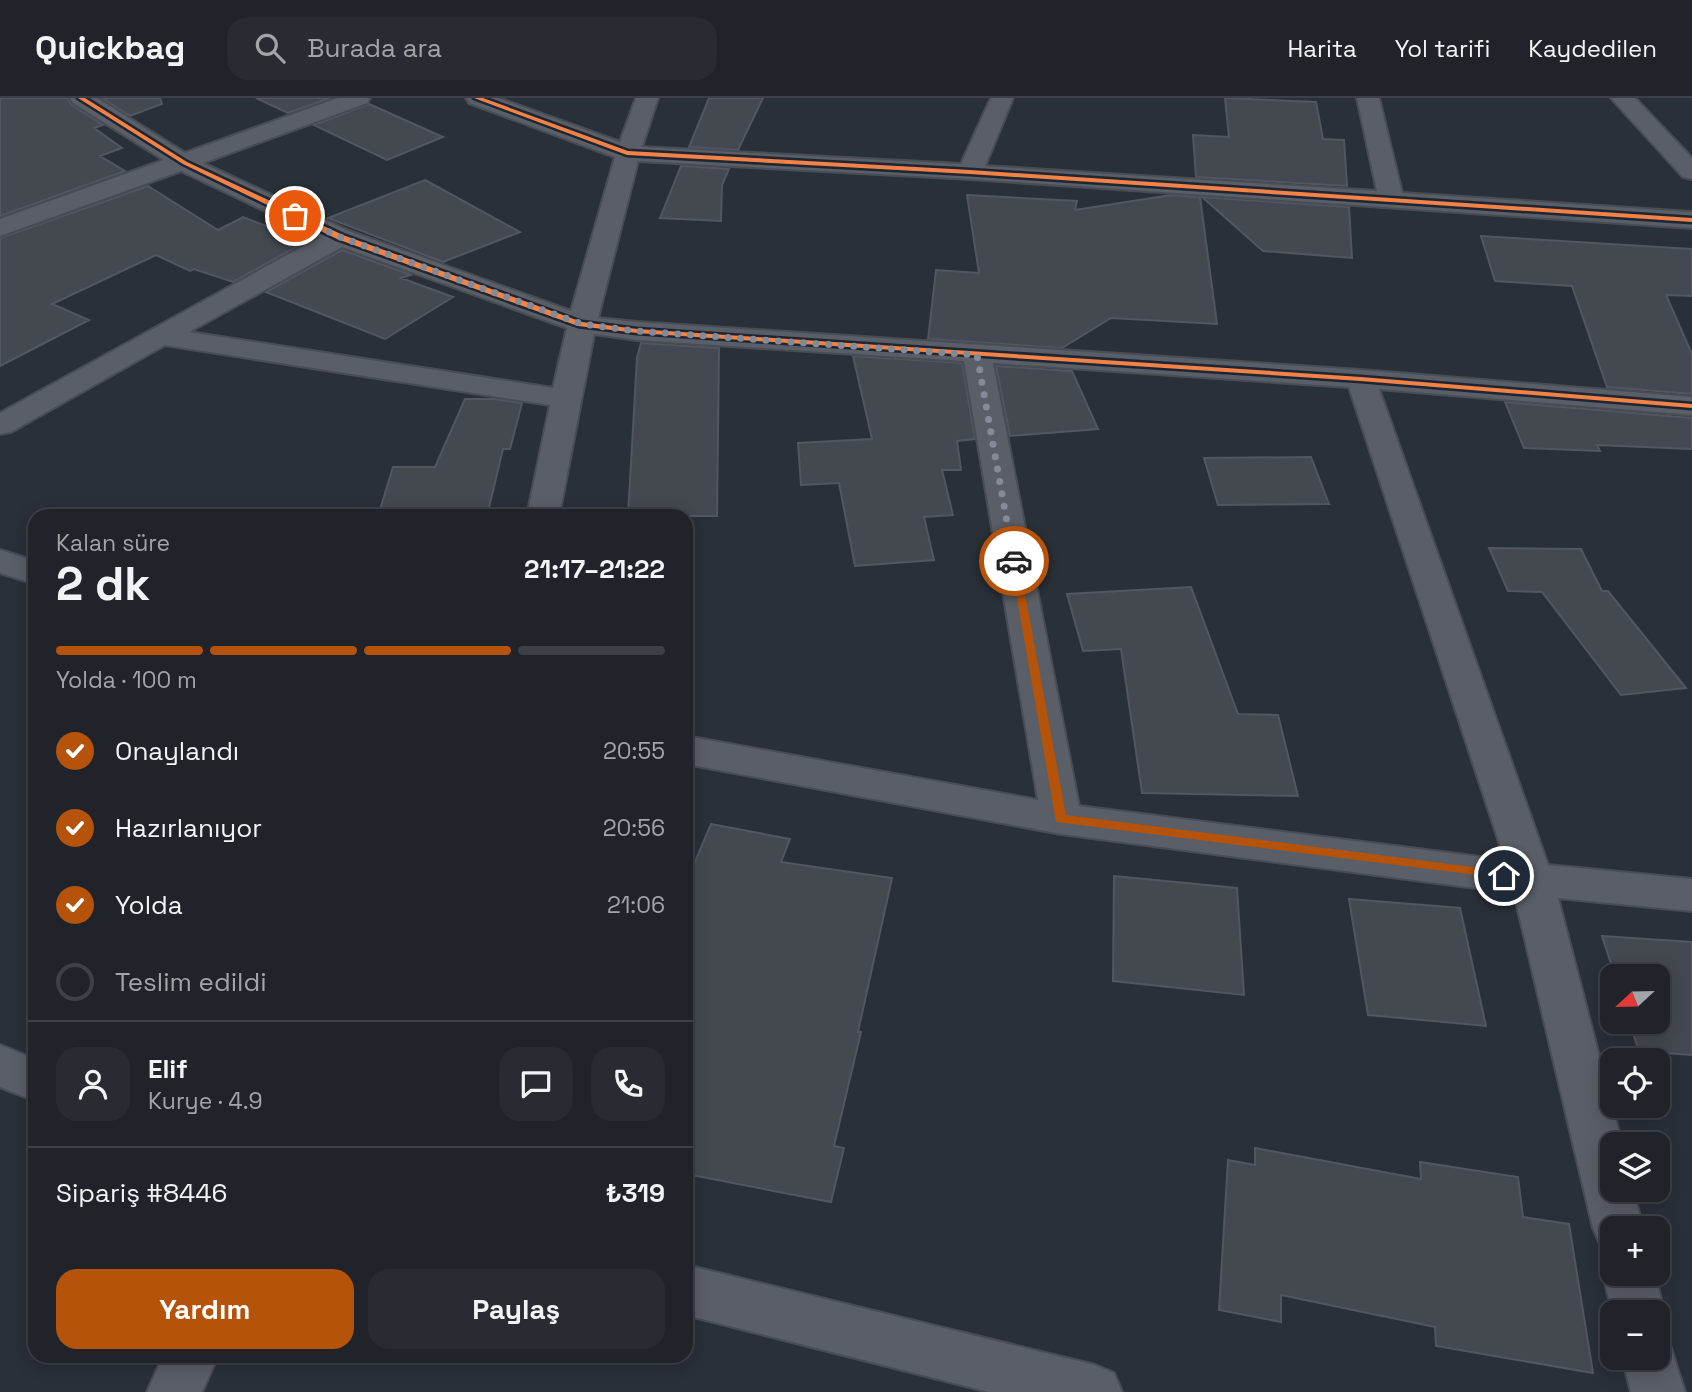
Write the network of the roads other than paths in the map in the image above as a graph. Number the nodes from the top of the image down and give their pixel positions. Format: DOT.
graph roads {
  1 [pos="81,98"];
  2 [pos="359,98"];
  3 [pos="477,98"];
  4 [pos="647,98"];
  5 [pos="1002,98"];
  6 [pos="1368,98"];
  7 [pos="1622,98"];
  8 [pos="627,153"];
  9 [pos="185,163"];
  10 [pos="970,172"];
  11 [pos="1692,172"];
  12 [pos="1391,200"];
  13 [pos="1692,220"];
  14 [pos="0,229"];
  15 [pos="340,237"];
  16 [pos="582,324"];
  17 [pos="161,336"];
  18 [pos="977,355"];
  19 [pos="1361,379"];
  20 [pos="566,398"];
  21 [pos="1692,407"];
  22 [pos="0,425"];
  23 [pos="544,509"];
  24 [pos="0,561"];
  25 [pos="28,571"];
  26 [pos="693,751"];
  27 [pos="1060,819"];
  28 [pos="1532,879"];
  29 [pos="1692,895"];
  30 [pos="0,1065"];
  31 [pos="28,1078"];
  32 [pos="1615,1216"];
  33 [pos="693,1292"];
  34 [pos="188,1363"];
  35 [pos="1652,1370"];
  36 [pos="174,1392"];
  37 [pos="1095,1392"];
  38 [pos="1658,1392"];
  1 -- 9 [label="street"];
  2 -- 9 [label="street"];
  3 -- 8 [label="street"];
  4 -- 8 [label="street"];
  5 -- 10 [label="street"];
  6 -- 12 [label="street"];
  7 -- 11 [label="street"];
  8 -- 10 [label="street"];
  8 -- 16 [label="street"];
  9 -- 14 [label="street"];
  9 -- 15 [label="street"];
  10 -- 12 [label="street"];
  12 -- 13 [label="street"];
  15 -- 16 [label="street"];
  15 -- 17 [label="street"];
  16 -- 18 [label="street"];
  16 -- 20 [label="street"];
  17 -- 20 [label="street"];
  17 -- 22 [label="street"];
  18 -- 19 [label="street"];
  18 -- 27 [label="street"];
  19 -- 21 [label="street"];
  19 -- 28 [label="street"];
  20 -- 23 [label="street"];
  24 -- 25 [label="street"];
  26 -- 27 [label="street"];
  27 -- 28 [label="street"];
  28 -- 29 [label="street"];
  28 -- 32 [label="street"];
  30 -- 31 [label="street"];
  33 -- 37 [label="street"];
  34 -- 36 [label="street"];
  35 -- 38 [label="street"];
}
